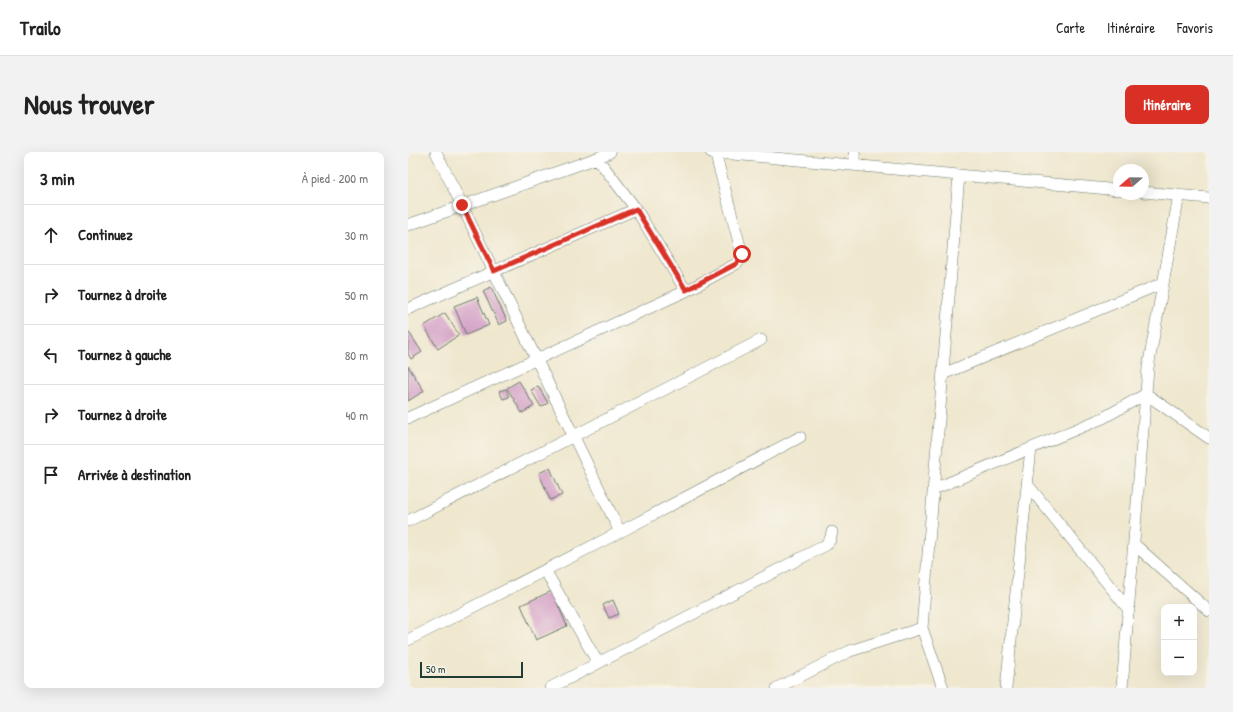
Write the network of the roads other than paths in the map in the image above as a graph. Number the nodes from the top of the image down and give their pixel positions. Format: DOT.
graph roads {
  1 [pos="436,152"];
  2 [pos="610,152"];
  3 [pos="711,152"];
  4 [pos="714,152"];
  5 [pos="854,152"];
  6 [pos="597,158"];
  7 [pos="856,165"];
  8 [pos="959,175"];
  9 [pos="1113,189"];
  10 [pos="1149,192"];
  11 [pos="1179,195"];
  12 [pos="1209,198"];
  13 [pos="462,205"];
  14 [pos="636,209"];
  15 [pos="408,225"];
  16 [pos="494,271"];
  17 [pos="1163,283"];
  18 [pos="686,290"];
  19 [pos="408,309"];
  20 [pos="761,340"];
  21 [pos="536,358"];
  22 [pos="943,374"];
  23 [pos="1146,394"];
  24 [pos="408,418"];
  25 [pos="574,437"];
  26 [pos="800,437"];
  27 [pos="1209,438"];
  28 [pos="1031,448"];
  29 [pos="1027,484"];
  30 [pos="934,490"];
  31 [pos="408,522"];
  32 [pos="620,532"];
  33 [pos="832,532"];
  34 [pos="1134,544"];
  35 [pos="545,570"];
  36 [pos="1129,610"];
  37 [pos="1209,611"];
  38 [pos="922,628"];
  39 [pos="408,640"];
  40 [pos="598,663"];
  41 [pos="550,688"];
  42 [pos="777,688"];
  43 [pos="944,688"];
  44 [pos="1006,688"];
  45 [pos="1122,688"];
  1 -- 13 [label="street"];
  2 -- 6 [label="street"];
  3 -- 4 [label="street"];
  4 -- 7 [label="street"];
  4 -- 18 [label="street"];
  5 -- 7 [label="street"];
  6 -- 13 [label="street"];
  6 -- 14 [label="street"];
  7 -- 8 [label="street"];
  8 -- 9 [label="street"];
  8 -- 22 [label="street"];
  10 -- 11 [label="street"];
  11 -- 12 [label="street"];
  11 -- 17 [label="street"];
  13 -- 15 [label="street"];
  13 -- 16 [label="street"];
  14 -- 16 [label="street"];
  14 -- 18 [label="street"];
  16 -- 19 [label="street"];
  16 -- 21 [label="street"];
  17 -- 22 [label="street"];
  17 -- 23 [label="street"];
  18 -- 21 [label="street"];
  20 -- 25 [label="street"];
  21 -- 24 [label="street"];
  21 -- 25 [label="street"];
  22 -- 30 [label="street"];
  23 -- 27 [label="street"];
  23 -- 28 [label="street"];
  23 -- 34 [label="street"];
  25 -- 31 [label="street"];
  25 -- 32 [label="street"];
  26 -- 32 [label="street"];
  28 -- 29 [label="street"];
  28 -- 30 [label="street"];
  29 -- 36 [label="street"];
  29 -- 44 [label="street"];
  30 -- 38 [label="street"];
  32 -- 35 [label="street"];
  33 -- 40 [label="street"];
  34 -- 36 [label="street"];
  34 -- 37 [label="street"];
  35 -- 39 [label="street"];
  35 -- 40 [label="street"];
  36 -- 45 [label="street"];
  38 -- 42 [label="street"];
  38 -- 43 [label="street"];
  40 -- 41 [label="street"];
}
